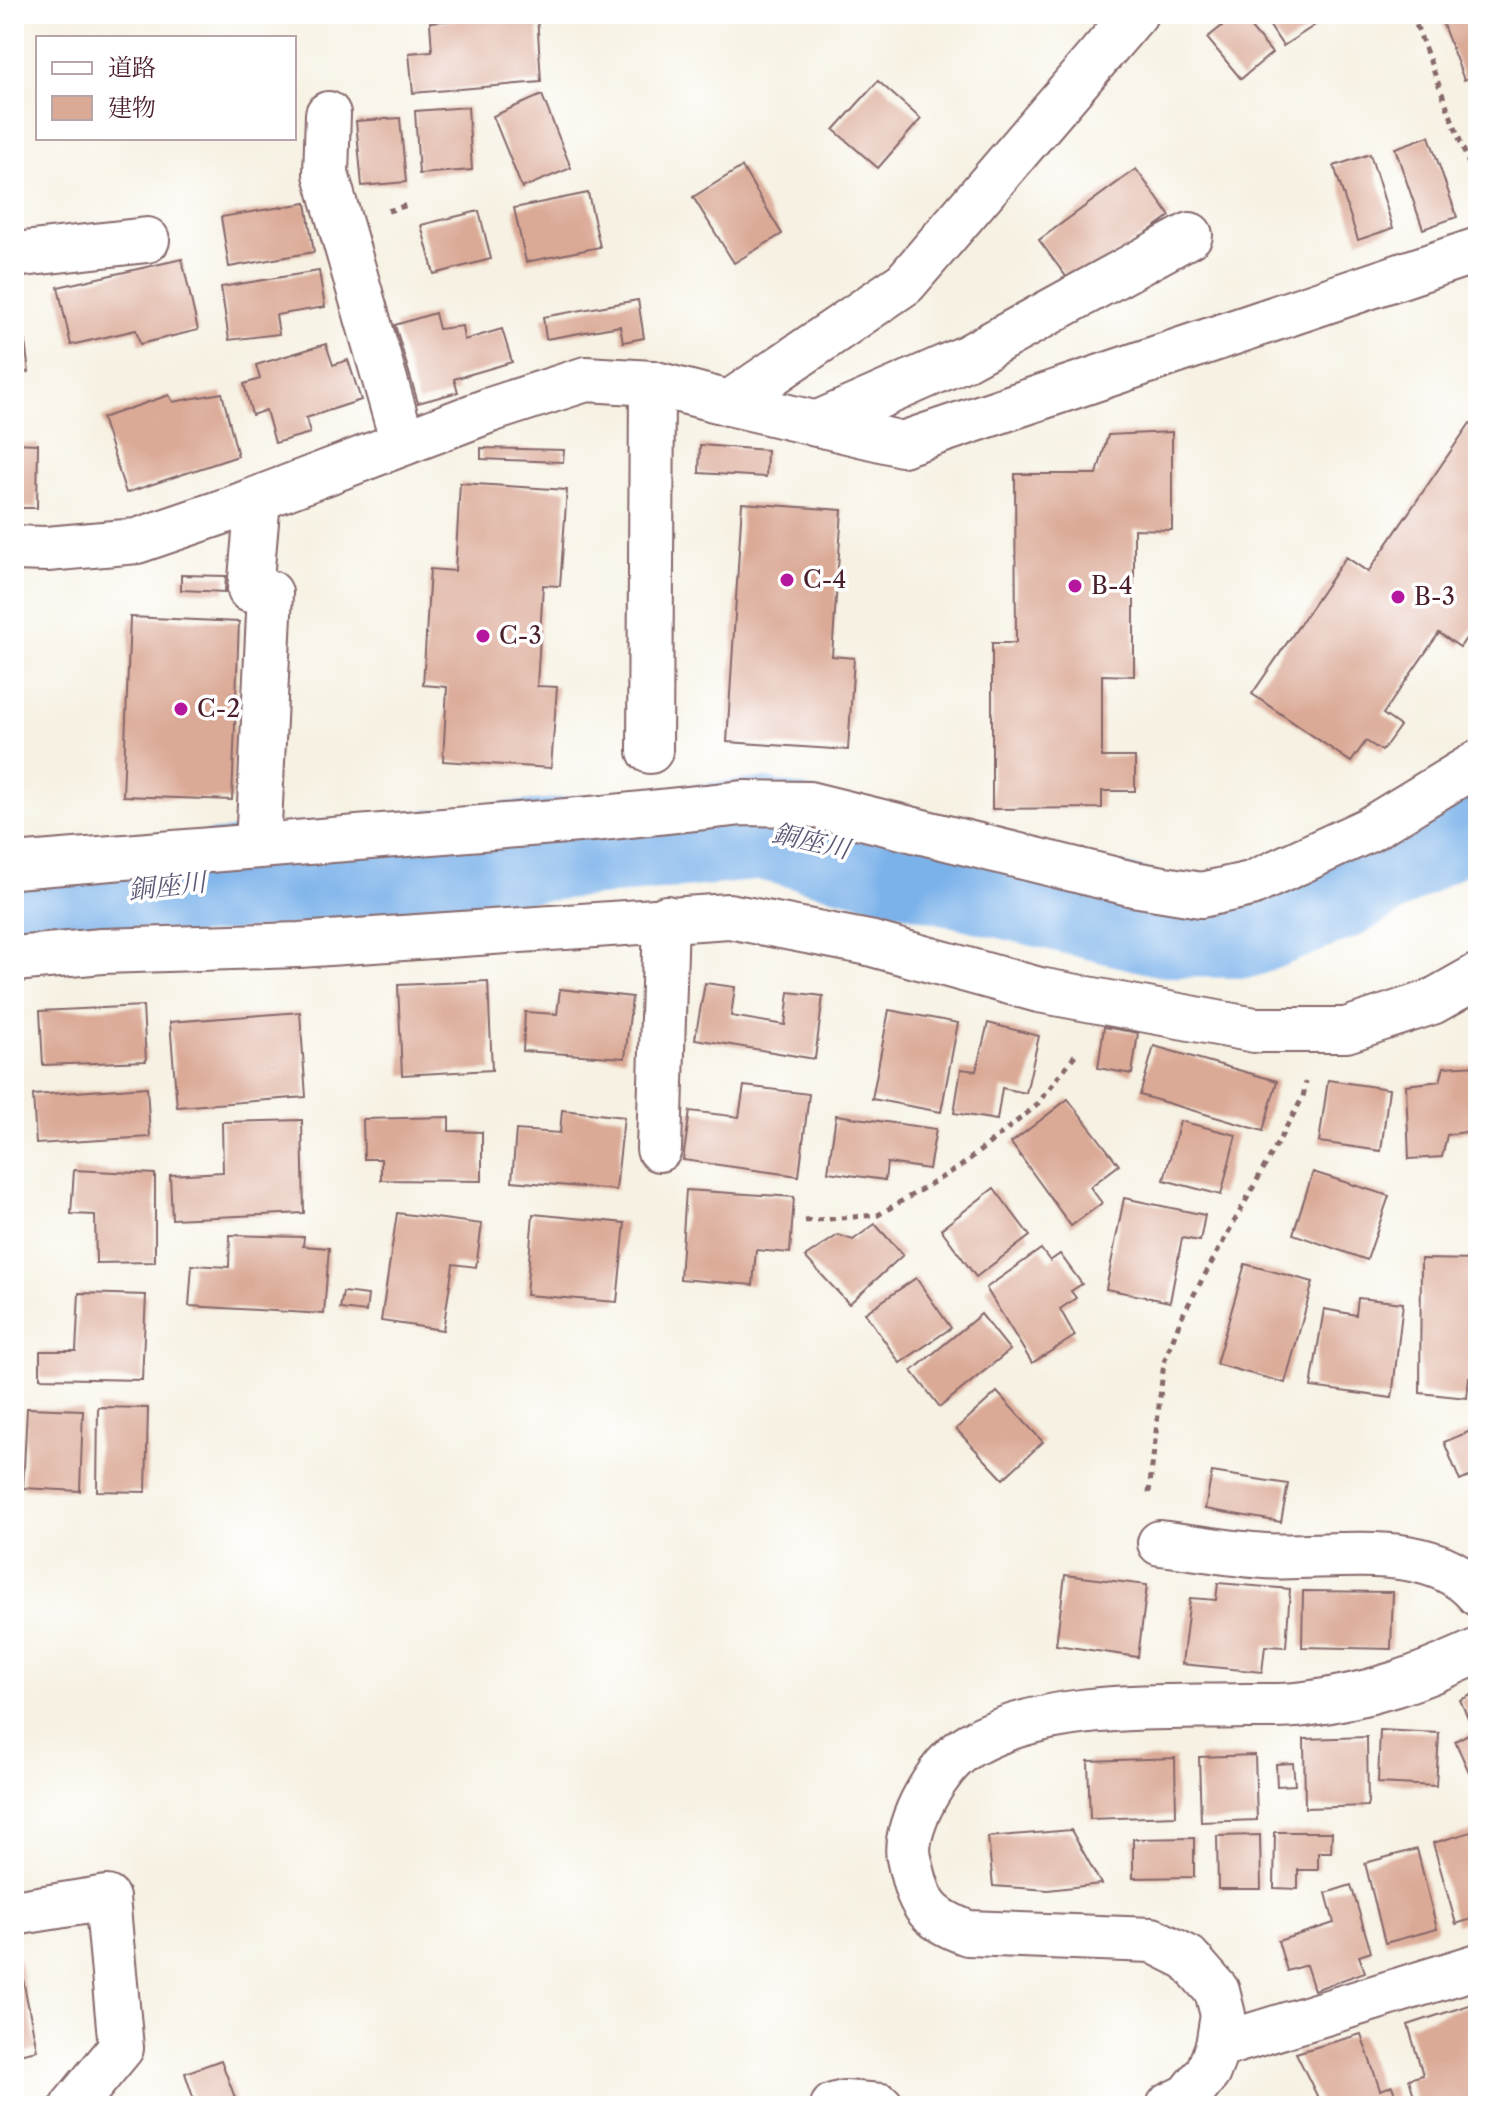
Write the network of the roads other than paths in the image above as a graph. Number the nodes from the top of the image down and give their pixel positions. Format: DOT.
graph roads {
  1 [pos="1135,14"];
  2 [pos="328,114"];
  3 [pos="1190,235"];
  4 [pos="147,240"];
  5 [pos="1478,250"];
  6 [pos="14,255"];
  7 [pos="652,383"];
  8 [pos="729,403"];
  9 [pos="816,424"];
  10 [pos="403,443"];
  11 [pos="258,499"];
  12 [pos="14,548"];
  13 [pos="650,751"];
  14 [pos="1478,763"];
  15 [pos="258,846"];
  16 [pos="14,866"];
  17 [pos="666,918"];
  18 [pos="14,959"];
  19 [pos="1478,976"];
  20 [pos="659,1149"];
  21 [pos="1160,1543"];
  22 [pos="1478,1594"];
  23 [pos="1478,1651"];
  24 [pos="14,1913"];
  25 [pos="1478,1966"];
  26 [pos="1218,2046"];
  27 [pos="73,2106"];
  28 [pos="833,2106"];
  29 [pos="881,2106"];
  30 [pos="1169,2106"];
  1 -- 8 [label="street"];
  2 -- 10 [label="street"];
  3 -- 9 [label="street"];
  4 -- 6 [label="street"];
  5 -- 9 [label="street"];
  7 -- 8 [label="street"];
  7 -- 10 [label="street"];
  7 -- 13 [label="street"];
  8 -- 9 [label="street"];
  10 -- 11 [label="street"];
  11 -- 12 [label="street"];
  11 -- 15 [label="street"];
  14 -- 15 [label="street"];
  15 -- 16 [label="street"];
  17 -- 18 [label="street"];
  17 -- 19 [label="street"];
  17 -- 20 [label="street"];
  21 -- 22 [label="street"];
  23 -- 26 [label="street"];
  24 -- 27 [label="street"];
  25 -- 26 [label="street"];
  26 -- 30 [label="street"];
  28 -- 29 [label="street"];
}
